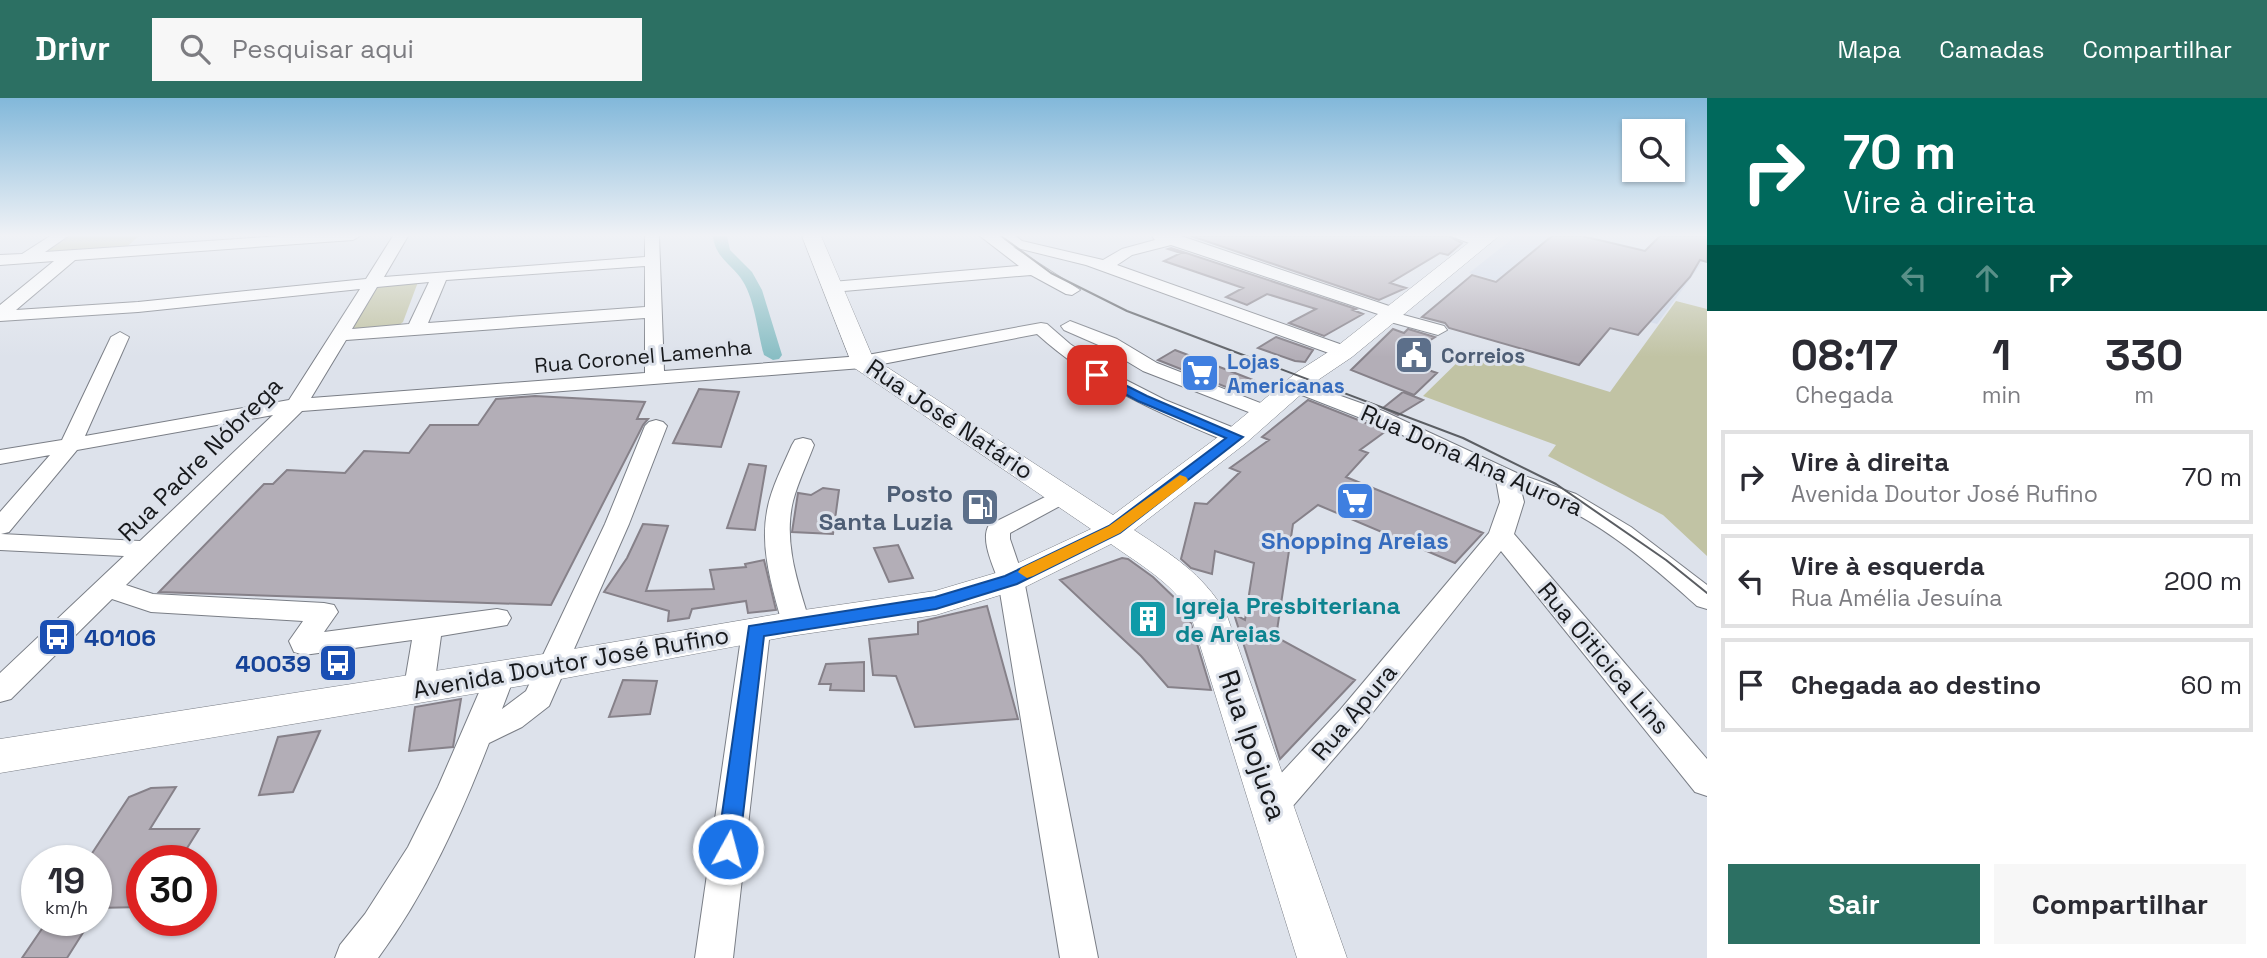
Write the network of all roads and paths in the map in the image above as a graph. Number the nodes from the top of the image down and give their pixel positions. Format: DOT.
graph roads {
  1 [pos="46,276"];
  2 [pos="376,276"];
  3 [pos="438,276"];
  4 [pos="440,276"];
  5 [pos="651,276"];
  6 [pos="828,276"];
  7 [pos="961,276"];
  8 [pos="1046,276"];
  9 [pos="1132,276"];
  10 [pos="1281,276"];
  11 [pos="1434,276"];
  12 [pos="372,282"];
  13 [pos="832,287"];
  14 [pos="1072,290"];
  15 [pos="652,312"];
  16 [pos="1391,314"];
  17 [pos="0,315"];
  18 [pos="1070,326"];
  19 [pos="416,329"];
  20 [pos="1438,330"];
  21 [pos="339,335"];
  22 [pos="120,338"];
  23 [pos="1344,352"];
  24 [pos="862,362"];
  25 [pos="655,379"];
  26 [pos="1296,386"];
  27 [pos="296,405"];
  28 [pos="1266,412"];
  29 [pos="656,426"];
  30 [pos="1236,437"];
  31 [pos="70,445"];
  32 [pos="803,445"];
  33 [pos="0,457"];
  34 [pos="1507,477"];
  35 [pos="1063,495"];
  36 [pos="0,527"];
  37 [pos="1115,530"];
  38 [pos="1501,534"];
  39 [pos="0,542"];
  40 [pos="147,550"];
  41 [pos="1011,580"];
  42 [pos="100,594"];
  43 [pos="1707,600"];
  44 [pos="497,618"];
  45 [pos="796,623"];
  46 [pos="428,628"];
  47 [pos="756,631"];
  48 [pos="550,667"];
  49 [pos="500,675"];
  50 [pos="419,687"];
  51 [pos="0,691"];
  52 [pos="476,735"];
  53 [pos="0,756"];
  54 [pos="1707,782"];
  55 [pos="1273,805"];
  56 [pos="354,958"];
  57 [pos="714,958"];
  58 [pos="1079,958"];
  59 [pos="1322,958"];
  1 -- 17 [label="street"];
  2 -- 12 [label="street, Rua Padre Nóbrega"];
  3 -- 12 [label="street"];
  4 -- 19 [label="street"];
  5 -- 15 [label="street"];
  6 -- 13 [label="main road, Rua José Natário"];
  7 -- 13 [label="street"];
  8 -- 14 [label="street"];
  9 -- 23 [label="street"];
  10 -- 16 [label="street"];
  11 -- 16 [label="main road, Avenida Doutor José Rufino"];
  12 -- 17 [label="street"];
  12 -- 21 [label="street, Rua Padre Nóbrega"];
  13 -- 24 [label="main road, Rua José Natário"];
  15 -- 19 [label="street"];
  15 -- 25 [label="street"];
  16 -- 20 [label="street"];
  16 -- 23 [label="main road, Avenida Doutor José Rufino"];
  18 -- 28 [label="street"];
  19 -- 21 [label="street"];
  21 -- 27 [label="street, Rua Padre Nóbrega"];
  22 -- 31 [label="street"];
  23 -- 26 [label="main road, Avenida Doutor José Rufino"];
  24 -- 25 [label="street, Rua Coronel Lamenha"];
  24 -- 30 [label="street, Rua Coronel Lamenha"];
  24 -- 35 [label="main road, Rua José Natário"];
  25 -- 27 [label="street, Rua Coronel Lamenha"];
  26 -- 28 [label="main road, Avenida Doutor José Rufino"];
  26 -- 34 [label="street, Rua Dona Ana Aurora"];
  27 -- 31 [label="street, Rua Coronel Lamenha"];
  27 -- 40 [label="street, Rua Padre Nóbrega"];
  28 -- 30 [label="main road, Avenida Doutor José Rufino"];
  29 -- 48 [label="street"];
  30 -- 37 [label="main road, Avenida Doutor José Rufino"];
  31 -- 33 [label="street, Rua Coronel Lamenha"];
  31 -- 36 [label="street"];
  32 -- 45 [label="street"];
  34 -- 38 [label="street, Rua Apura"];
  34 -- 43 [label="street, Rua Dona Ana Aurora"];
  35 -- 37 [label="main road, Rua José Natário"];
  35 -- 41 [label="street"];
  37 -- 41 [label="main road, Avenida Doutor José Rufino"];
  37 -- 55 [label="main road, Rua Ipojuca"];
  38 -- 54 [label="street, Rua Oiticica Lins"];
  38 -- 55 [label="street, Rua Apura"];
  39 -- 40 [label="street"];
  40 -- 42 [label="street, Rua Padre Nóbrega"];
  41 -- 45 [label="main road, Avenida Doutor José Rufino"];
  41 -- 58 [label="street"];
  42 -- 46 [label="street"];
  42 -- 51 [label="street, Rua Padre Nóbrega"];
  44 -- 46 [label="street"];
  45 -- 47 [label="main road, Avenida Doutor José Rufino"];
  46 -- 50 [label="street"];
  47 -- 48 [label="main road, Avenida Doutor José Rufino"];
  47 -- 57 [label="street"];
  48 -- 49 [label="main road, Avenida Doutor José Rufino"];
  48 -- 52 [label="street"];
  49 -- 50 [label="main road, Avenida Doutor José Rufino"];
  49 -- 52 [label="street"];
  50 -- 53 [label="main road, Avenida Doutor José Rufino"];
  52 -- 56 [label="street"];
  55 -- 59 [label="main road, Rua Ipojuca"];
}
